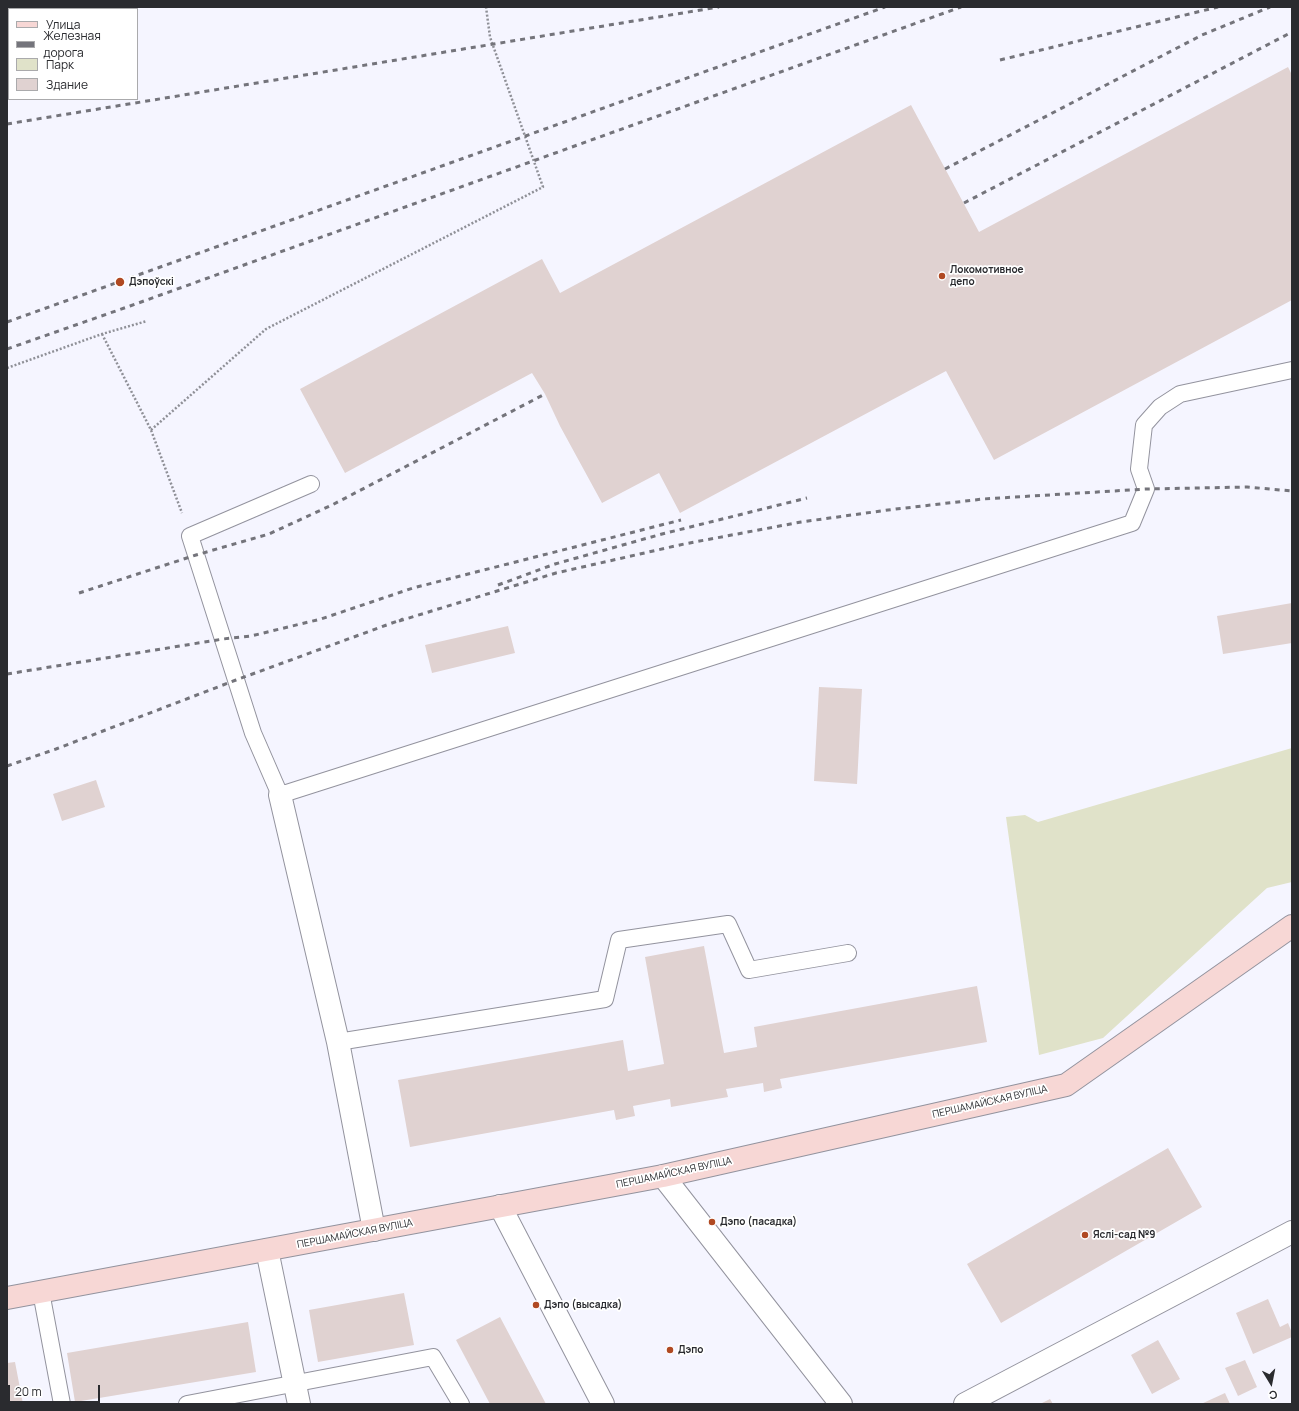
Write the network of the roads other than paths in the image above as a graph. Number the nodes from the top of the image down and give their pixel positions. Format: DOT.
graph roads {
  1 [pos="1292,370"];
  2 [pos="311,484"];
  3 [pos="280,795"];
  4 [pos="1292,926"];
  5 [pos="848,953"];
  6 [pos="338,1042"];
  7 [pos="663,1176"];
  8 [pos="500,1206"];
  9 [pos="374,1230"];
  10 [pos="1292,1232"];
  11 [pos="267,1250"];
  12 [pos="41,1292"];
  13 [pos="7,1298"];
  14 [pos="297,1394"];
  15 [pos="62,1404"];
  16 [pos="187,1404"];
  17 [pos="461,1404"];
  18 [pos="603,1404"];
  19 [pos="841,1404"];
  20 [pos="965,1404"];
  1 -- 3 [label="lane"];
  2 -- 3 [label="lane"];
  3 -- 6 [label="street"];
  4 -- 7 [label="street, ПЕРШАМАЙСКАЯ ВУЛІЦА"];
  5 -- 6 [label="lane"];
  6 -- 9 [label="street"];
  7 -- 8 [label="street, ПЕРШАМАЙСКАЯ ВУЛІЦА"];
  7 -- 19 [label="street"];
  8 -- 9 [label="street, ПЕРШАМАЙСКАЯ ВУЛІЦА"];
  8 -- 18 [label="street"];
  9 -- 11 [label="street, ПЕРШАМАЙСКАЯ ВУЛІЦА"];
  10 -- 20 [label="street"];
  11 -- 12 [label="street, ПЕРШАМАЙСКАЯ ВУЛІЦА"];
  11 -- 14 [label="street"];
  12 -- 13 [label="street, ПЕРШАМАЙСКАЯ ВУЛІЦА"];
  12 -- 15 [label="lane"];
  14 -- 16 [label="lane"];
  14 -- 17 [label="lane"];
}
